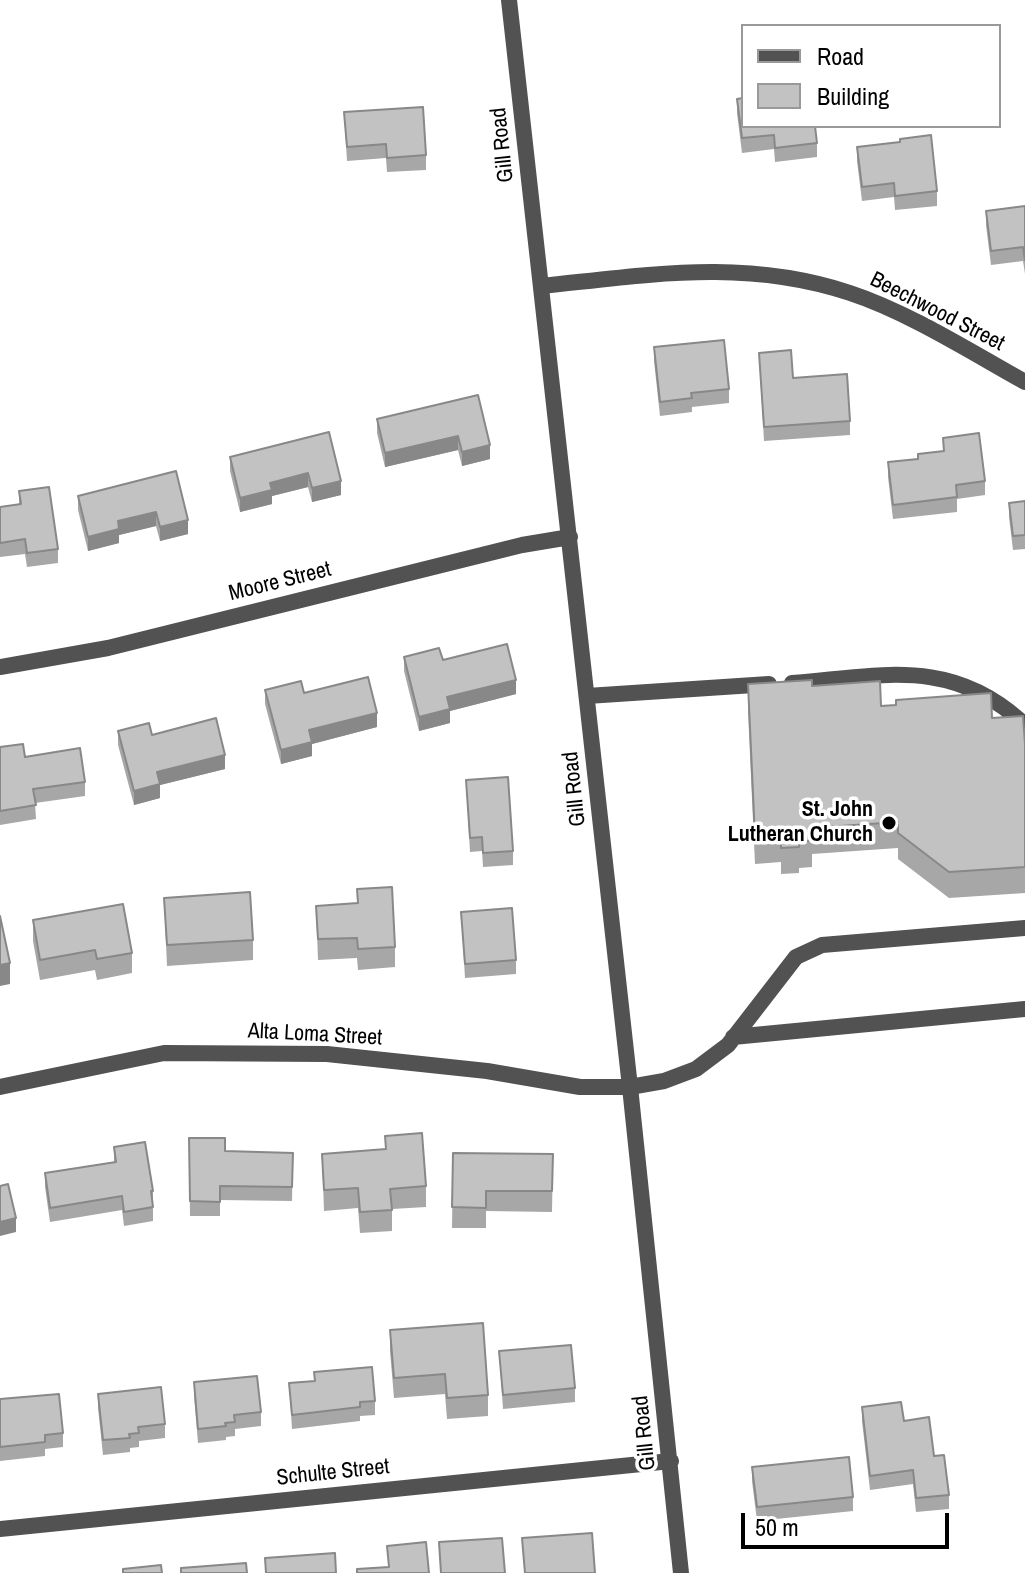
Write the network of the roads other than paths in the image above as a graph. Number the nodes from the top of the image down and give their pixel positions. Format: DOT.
graph roads {
  1 [pos="509,0"];
  2 [pos="541,286"];
  3 [pos="1025,382"];
  4 [pos="570,537"];
  5 [pos="0,667"];
  6 [pos="587,696"];
  7 [pos="1025,725"];
  8 [pos="1025,928"];
  9 [pos="1025,1009"];
  10 [pos="733,1037"];
  11 [pos="0,1087"];
  12 [pos="630,1087"];
  13 [pos="671,1461"];
  14 [pos="0,1529"];
  15 [pos="681,1573"];
  1 -- 2 [label="street, Gill Road"];
  2 -- 3 [label="street, Beechwood Street"];
  2 -- 4 [label="street, Gill Road"];
  4 -- 5 [label="street, Moore Street"];
  4 -- 6 [label="street, Gill Road"];
  6 -- 7 [label="street"];
  6 -- 12 [label="street, Gill Road"];
  8 -- 10 [label="street, Alta Loma Street"];
  9 -- 10 [label="street"];
  10 -- 12 [label="street, Alta Loma Street"];
  11 -- 12 [label="street, Alta Loma Street"];
  12 -- 13 [label="street, Gill Road"];
  13 -- 14 [label="street, Schulte Street"];
  13 -- 15 [label="street, Gill Road"];
}
